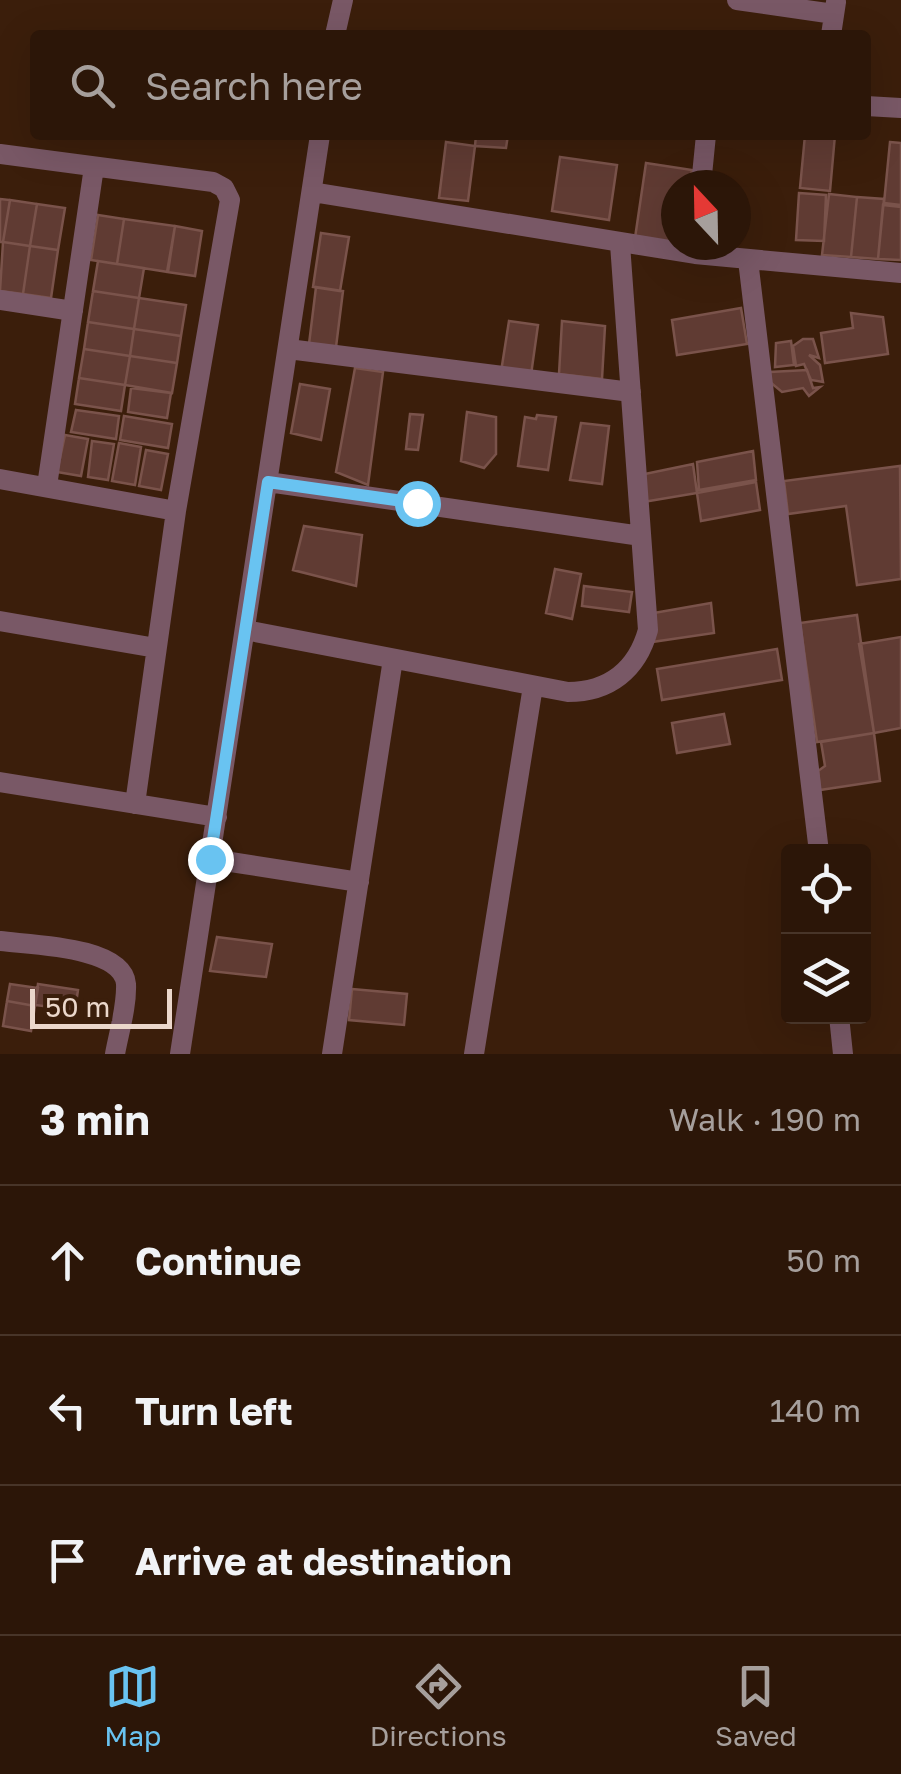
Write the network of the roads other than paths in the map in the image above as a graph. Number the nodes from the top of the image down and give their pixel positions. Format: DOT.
graph roads {
  1 [pos="343,0"];
  2 [pos="737,0"];
  3 [pos="834,16"];
  4 [pos="335,30"];
  5 [pos="871,106"];
  6 [pos="901,108"];
  7 [pos="319,140"];
  8 [pos="706,140"];
  9 [pos="0,154"];
  10 [pos="94,167"];
  11 [pos="702,170"];
  12 [pos="312,192"];
  13 [pos="620,244"];
  14 [pos="661,247"];
  15 [pos="748,260"];
  16 [pos="901,273"];
  17 [pos="0,300"];
  18 [pos="73,311"];
  19 [pos="288,349"];
  20 [pos="631,392"];
  21 [pos="0,479"];
  22 [pos="268,482"];
  23 [pos="47,486"];
  24 [pos="176,512"];
  25 [pos="641,536"];
  26 [pos="0,621"];
  27 [pos="246,630"];
  28 [pos="156,648"];
  29 [pos="393,659"];
  30 [pos="533,686"];
  31 [pos="0,782"];
  32 [pos="135,804"];
  33 [pos="217,817"];
  34 [pos="818,844"];
  35 [pos="210,859"];
  36 [pos="359,882"];
  37 [pos="0,941"];
  38 [pos="840,1024"];
  39 [pos="115,1054"];
  40 [pos="180,1054"];
  41 [pos="332,1054"];
  42 [pos="474,1054"];
  43 [pos="843,1054"];
  1 -- 4 [label="street"];
  2 -- 3 [label="street"];
  5 -- 6 [label="street"];
  7 -- 12 [label="street"];
  8 -- 11 [label="street"];
  9 -- 10 [label="street"];
  10 -- 18 [label="street"];
  10 -- 24 [label="street"];
  12 -- 13 [label="street"];
  12 -- 19 [label="street"];
  13 -- 14 [label="street"];
  13 -- 20 [label="street"];
  15 -- 16 [label="street"];
  15 -- 34 [label="street"];
  17 -- 18 [label="street"];
  18 -- 23 [label="street"];
  19 -- 20 [label="street"];
  19 -- 22 [label="street"];
  20 -- 25 [label="street"];
  21 -- 23 [label="street"];
  22 -- 25 [label="street"];
  22 -- 27 [label="street"];
  23 -- 24 [label="street"];
  24 -- 28 [label="street"];
  25 -- 30 [label="street"];
  26 -- 28 [label="street"];
  27 -- 29 [label="street"];
  27 -- 33 [label="street"];
  28 -- 32 [label="street"];
  29 -- 30 [label="street"];
  29 -- 36 [label="street"];
  30 -- 42 [label="street"];
  31 -- 32 [label="street"];
  32 -- 33 [label="street"];
  33 -- 35 [label="street"];
  35 -- 36 [label="street"];
  35 -- 40 [label="street"];
  36 -- 41 [label="street"];
  37 -- 39 [label="street"];
  38 -- 43 [label="street"];
}
